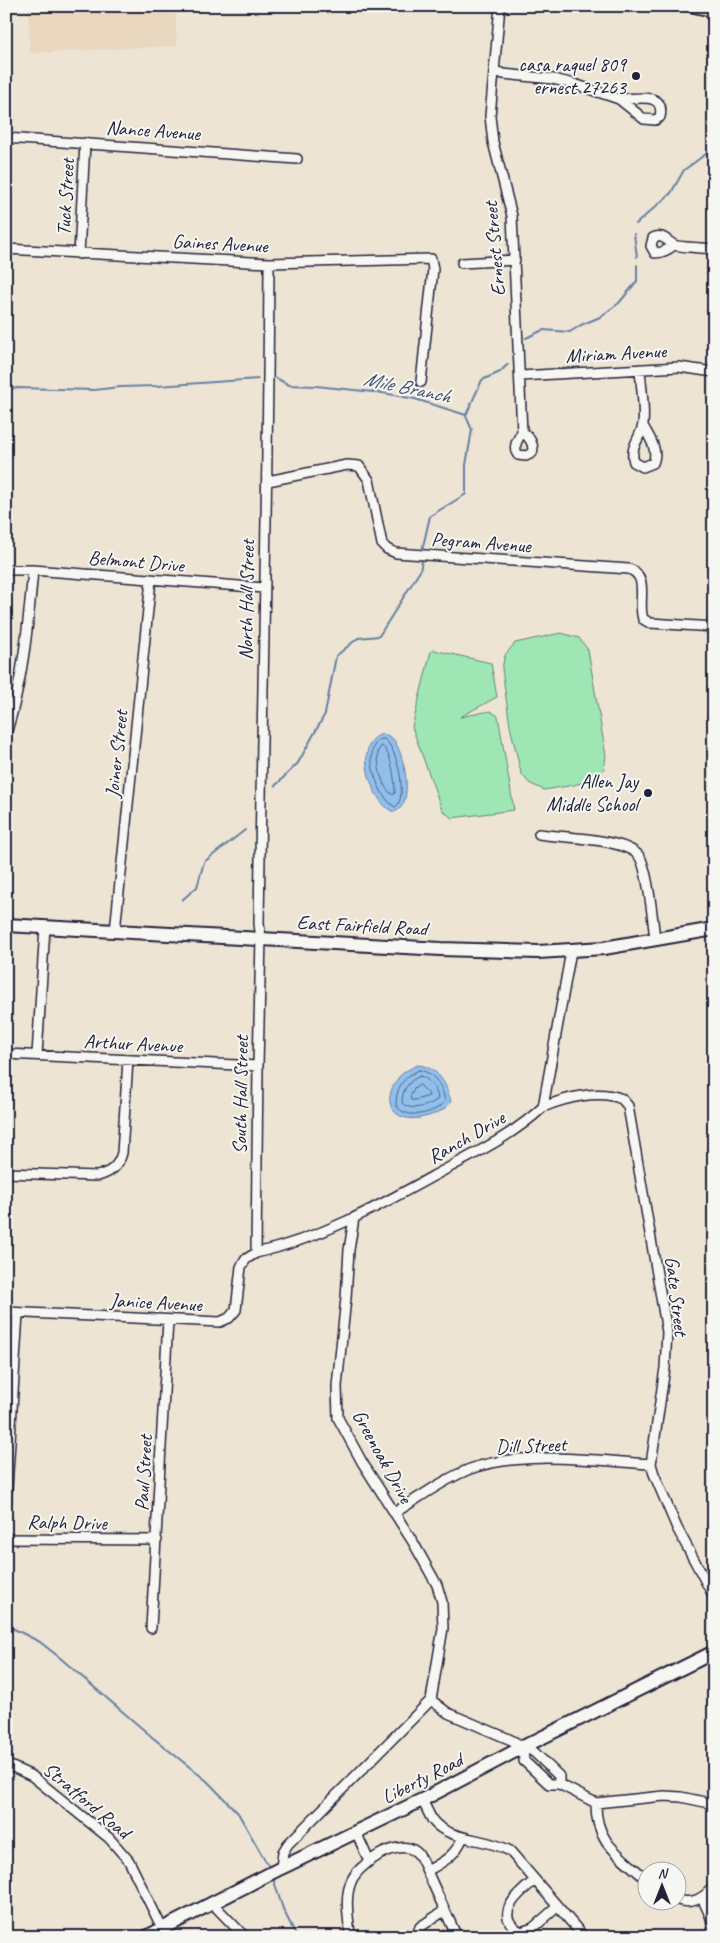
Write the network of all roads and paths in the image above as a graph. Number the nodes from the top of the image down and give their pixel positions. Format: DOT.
graph roads {
  1 [pos="500,6"];
  2 [pos="692,6"];
  3 [pos="714,11"];
  4 [pos="494,70"];
  5 [pos="618,99"];
  6 [pos="6,138"];
  7 [pos="86,143"];
  8 [pos="297,158"];
  9 [pos="674,245"];
  10 [pos="6,249"];
  11 [pos="714,249"];
  12 [pos="80,254"];
  13 [pos="515,260"];
  14 [pos="462,263"];
  15 [pos="269,264"];
  16 [pos="640,369"];
  17 [pos="714,372"];
  18 [pos="520,376"];
  19 [pos="421,382"];
  20 [pos="643,426"];
  21 [pos="522,432"];
  22 [pos="268,481"];
  23 [pos="6,570"];
  24 [pos="33,570"];
  25 [pos="151,580"];
  26 [pos="264,588"];
  27 [pos="714,627"];
  28 [pos="6,734"];
  29 [pos="540,834"];
  30 [pos="6,925"];
  31 [pos="46,927"];
  32 [pos="714,929"];
  33 [pos="115,931"];
  34 [pos="261,938"];
  35 [pos="655,939"];
  36 [pos="571,951"];
  37 [pos="6,1054"];
  38 [pos="37,1055"];
  39 [pos="128,1060"];
  40 [pos="258,1066"];
  41 [pos="543,1108"];
  42 [pos="6,1173"];
  43 [pos="354,1218"];
  44 [pos="256,1253"];
  45 [pos="6,1312"];
  46 [pos="18,1312"];
  47 [pos="168,1320"];
  48 [pos="651,1464"];
  49 [pos="6,1505"];
  50 [pos="394,1513"];
  51 [pos="6,1539"];
  52 [pos="158,1540"];
  53 [pos="714,1597"];
  54 [pos="151,1628"];
  55 [pos="714,1652"];
  56 [pos="431,1700"];
  57 [pos="523,1747"];
  58 [pos="6,1764"];
  59 [pos="422,1800"];
  60 [pos="596,1803"];
  61 [pos="714,1804"];
  62 [pos="356,1832"];
  63 [pos="463,1837"];
  64 [pos="369,1861"];
  65 [pos="281,1868"];
  66 [pos="427,1871"];
  67 [pos="638,1872"];
  68 [pos="535,1880"];
  69 [pos="714,1886"];
  70 [pos="702,1898"];
  71 [pos="688,1901"];
  72 [pos="212,1903"];
  73 [pos="557,1907"];
  74 [pos="444,1910"];
  75 [pos="162,1928"];
  76 [pos="714,1929"];
  77 [pos="146,1937"];
  78 [pos="245,1937"];
  79 [pos="350,1937"];
  80 [pos="416,1937"];
  81 [pos="457,1937"];
  82 [pos="584,1937"];
  1 -- 4 [label="street, Ernest Street"];
  2 -- 3 [label="street"];
  4 -- 5 [label="street"];
  4 -- 13 [label="street, Ernest Street"];
  6 -- 7 [label="street, Nance Avenue"];
  7 -- 8 [label="street, Nance Avenue"];
  7 -- 12 [label="street, Tuck Street"];
  9 -- 11 [label="street"];
  10 -- 12 [label="street, Gaines Avenue"];
  12 -- 15 [label="street, Gaines Avenue"];
  13 -- 14 [label="street"];
  13 -- 18 [label="street, Ernest Street"];
  15 -- 19 [label="street, Gaines Avenue"];
  15 -- 22 [label="street, North Hall Street"];
  16 -- 17 [label="street, Miriam Avenue"];
  16 -- 18 [label="street, Miriam Avenue"];
  16 -- 20 [label="street"];
  18 -- 21 [label="street, Ernest Street"];
  22 -- 26 [label="street, North Hall Street"];
  22 -- 27 [label="street, Pegram Avenue"];
  23 -- 24 [label="street, Belmont Drive"];
  24 -- 25 [label="street, Belmont Drive"];
  24 -- 28 [label="street"];
  25 -- 26 [label="street, Belmont Drive"];
  25 -- 33 [label="street, Joiner Street"];
  26 -- 34 [label="street, North Hall Street"];
  29 -- 35 [label="street"];
  30 -- 31 [label="main road, East Fairfield Road"];
  31 -- 33 [label="main road, East Fairfield Road"];
  31 -- 38 [label="street"];
  32 -- 35 [label="main road, East Fairfield Road"];
  33 -- 34 [label="main road, East Fairfield Road"];
  34 -- 36 [label="main road, East Fairfield Road"];
  34 -- 40 [label="street, South Hall Street"];
  35 -- 36 [label="main road, East Fairfield Road"];
  36 -- 41 [label="street"];
  37 -- 38 [label="street, Arthur Avenue"];
  38 -- 39 [label="street, Arthur Avenue"];
  39 -- 40 [label="street, Arthur Avenue"];
  39 -- 42 [label="street"];
  40 -- 44 [label="street, South Hall Street"];
  41 -- 43 [label="street, Ranch Drive"];
  41 -- 48 [label="street, Gate Street"];
  43 -- 44 [label="street, Ranch Drive"];
  43 -- 50 [label="street, Greenoak Drive"];
  44 -- 47 [label="street, Janice Avenue"];
  45 -- 46 [label="street, Janice Avenue"];
  46 -- 47 [label="street, Janice Avenue"];
  46 -- 49 [label="street"];
  47 -- 52 [label="street, Paul Street"];
  48 -- 50 [label="street, Dill Street"];
  48 -- 53 [label="street, Gate Street"];
  50 -- 56 [label="street, Greenoak Drive"];
  51 -- 52 [label="street, Ralph Drive"];
  52 -- 54 [label="street, Paul Street"];
  55 -- 57 [label="main road, Liberty Road"];
  56 -- 57 [label="street"];
  56 -- 65 [label="street"];
  57 -- 59 [label="main road, Liberty Road"];
  57 -- 60 [label="street"];
  58 -- 75 [label="street, Stratford Road"];
  59 -- 62 [label="main road, Liberty Road"];
  59 -- 63 [label="street"];
  60 -- 61 [label="street"];
  60 -- 67 [label="street"];
  62 -- 64 [label="street"];
  62 -- 65 [label="main road, Liberty Road"];
  63 -- 66 [label="street"];
  63 -- 68 [label="street"];
  64 -- 66 [label="street"];
  64 -- 79 [label="street"];
  65 -- 72 [label="main road, Liberty Road"];
  66 -- 74 [label="street"];
  68 -- 73 [label="street"];
  68 -- 73 [label="street"];
  69 -- 70 [label="street"];
  70 -- 71 [label="street"];
  70 -- 76 [label="street"];
  72 -- 75 [label="main road, Liberty Road"];
  72 -- 78 [label="street"];
  73 -- 82 [label="street"];
  74 -- 80 [label="street"];
  74 -- 81 [label="street"];
  75 -- 77 [label="main road, Liberty Road"];
}
